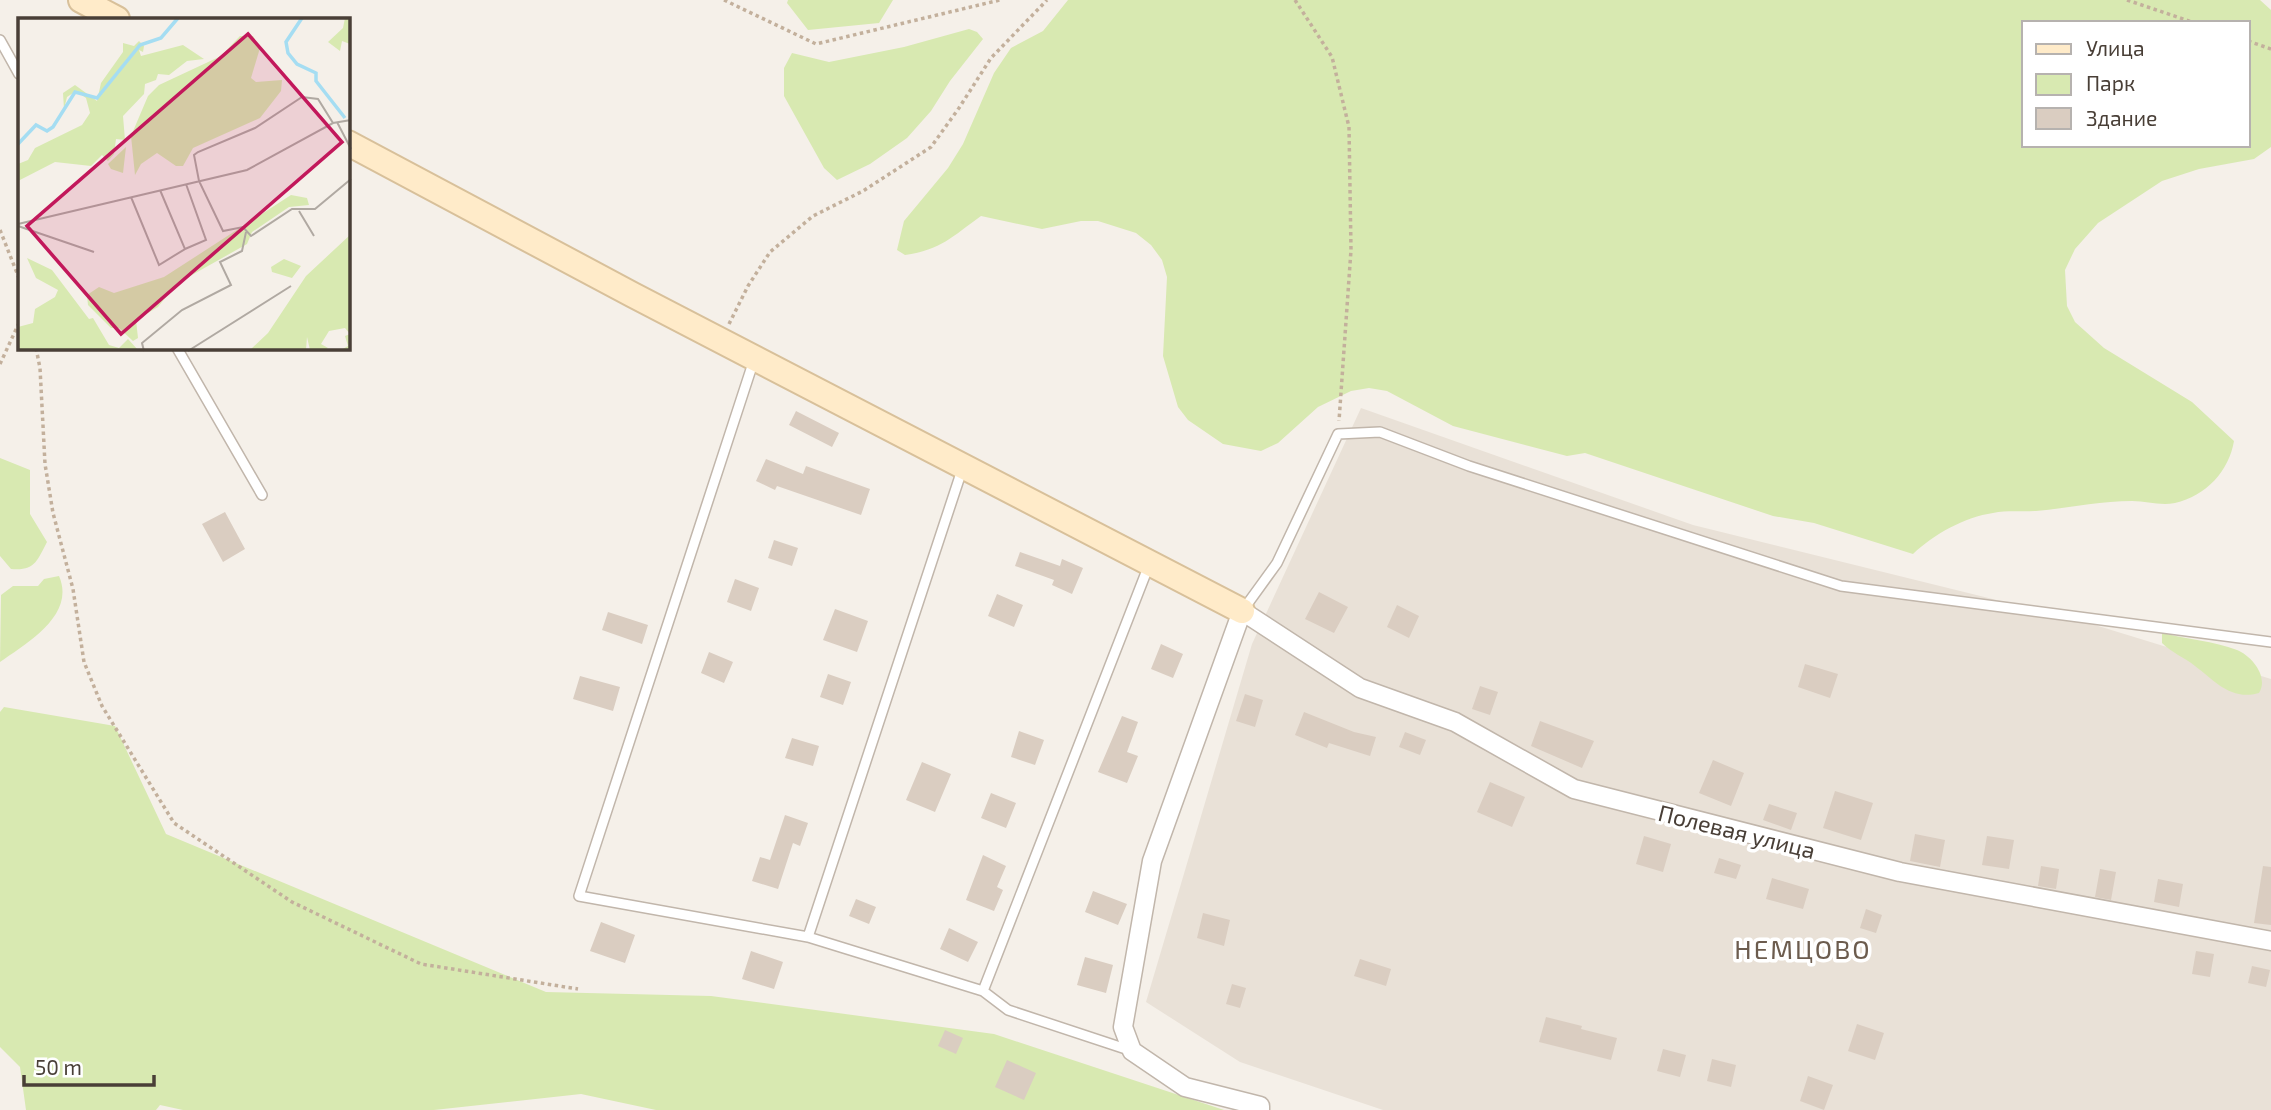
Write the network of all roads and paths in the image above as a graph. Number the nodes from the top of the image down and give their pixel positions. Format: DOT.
graph roads {
  1 [pos="81,0"];
  2 [pos="724,0"];
  3 [pos="1000,0"];
  4 [pos="1047,0"];
  5 [pos="1295,0"];
  6 [pos="2127,0"];
  7 [pos="115,18"];
  8 [pos="2189,21"];
  9 [pos="0,40"];
  10 [pos="2250,42"];
  11 [pos="2271,49"];
  12 [pos="18,72"];
  13 [pos="350,144"];
  14 [pos="0,230"];
  15 [pos="18,275"];
  16 [pos="18,325"];
  17 [pos="720,341"];
  18 [pos="36,350"];
  19 [pos="178,350"];
  20 [pos="755,359"];
  21 [pos="0,364"];
  22 [pos="1338,434"];
  23 [pos="963,467"];
  24 [pos="262,495"];
  25 [pos="1149,563"];
  26 [pos="1242,611"];
  27 [pos="2271,642"];
  28 [pos="808,937"];
  29 [pos="2271,941"];
  30 [pos="578,989"];
  31 [pos="983,991"];
  32 [pos="1132,1051"];
  33 [pos="1260,1110"];
  1 -- 7 [label="street"];
  2 -- 3 [label="path"];
  4 -- 17 [label="path"];
  5 -- 22 [label="path"];
  6 -- 8 [label="path"];
  9 -- 12 [label="lane"];
  10 -- 11 [label="path"];
  13 -- 17 [label="street"];
  14 -- 15 [label="path"];
  16 -- 21 [label="path"];
  17 -- 20 [label="street"];
  18 -- 30 [label="path"];
  19 -- 24 [label="lane"];
  20 -- 23 [label="street"];
  20 -- 28 [label="lane"];
  22 -- 26 [label="lane"];
  22 -- 27 [label="lane"];
  23 -- 25 [label="street"];
  23 -- 28 [label="lane"];
  25 -- 26 [label="street"];
  25 -- 31 [label="lane"];
  26 -- 29 [label="street, Полевая улица"];
  26 -- 32 [label="street"];
  28 -- 31 [label="lane"];
  31 -- 32 [label="lane"];
  32 -- 33 [label="street"];
}
